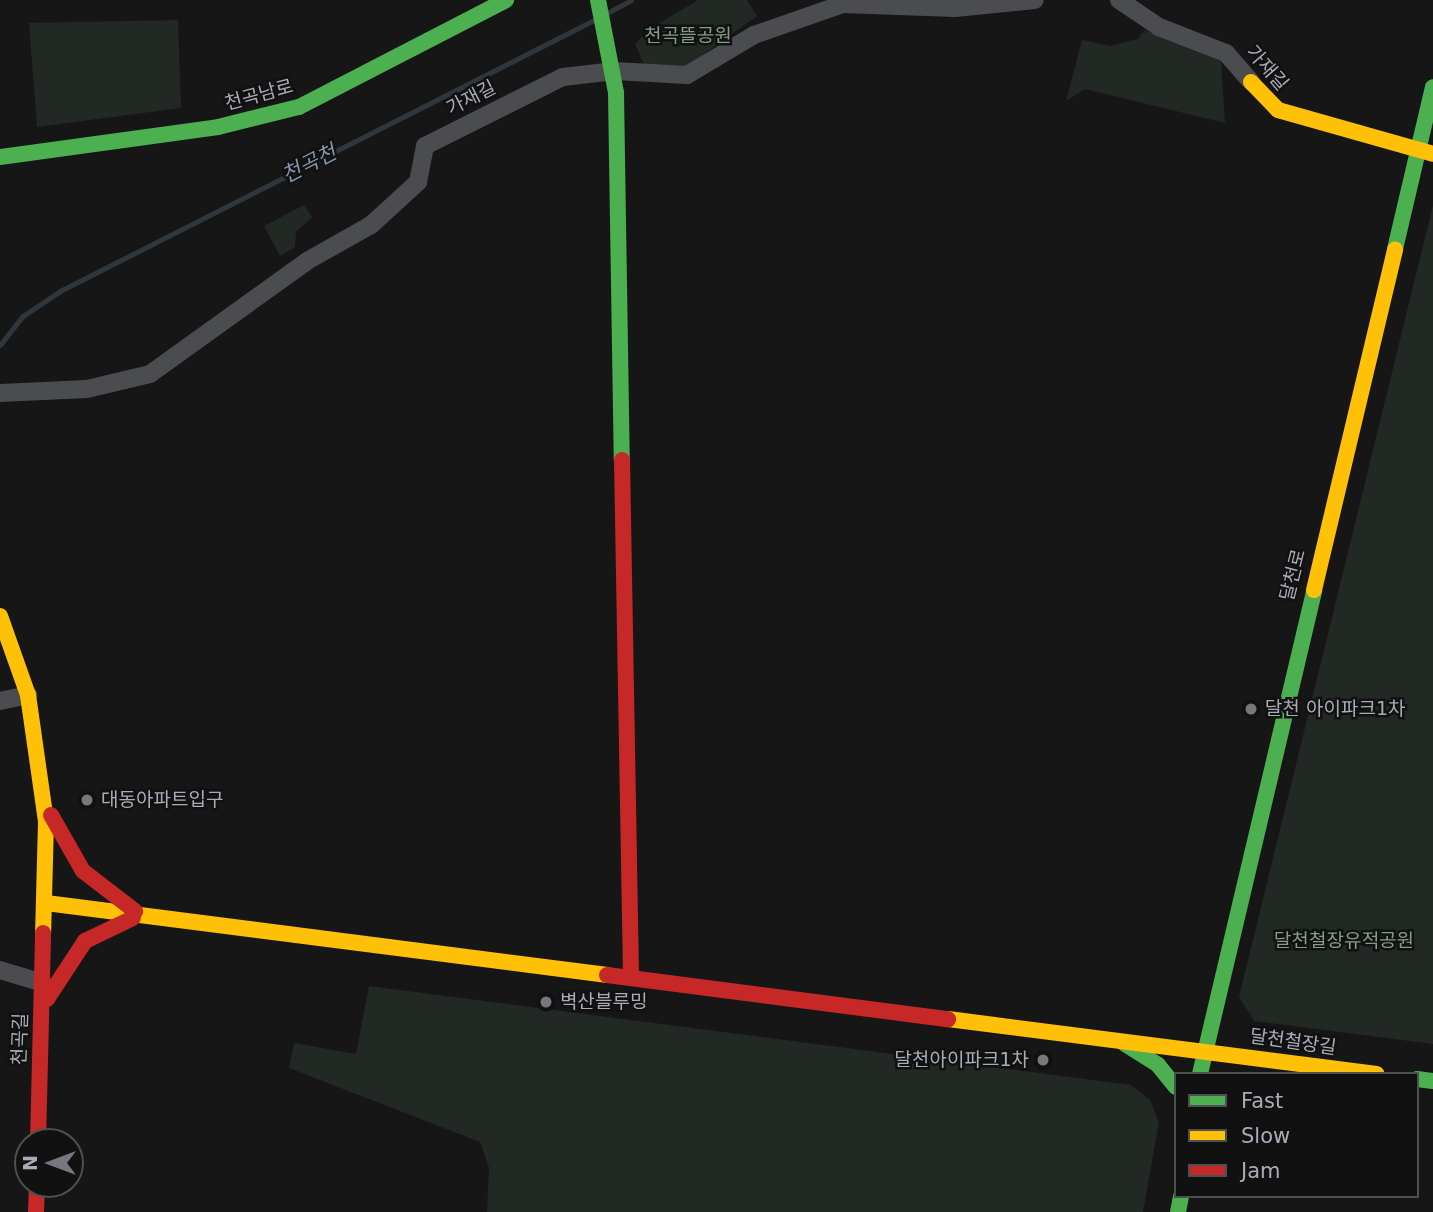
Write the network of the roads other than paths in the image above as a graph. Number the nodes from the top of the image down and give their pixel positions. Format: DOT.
graph roads {
  1 [pos="506,0"];
  2 [pos="598,0"];
  3 [pos="1035,0"];
  4 [pos="1119,0"];
  5 [pos="615,71"];
  6 [pos="1251,82"];
  7 [pos="1433,87"];
  8 [pos="1426,151"];
  9 [pos="0,157"];
  10 [pos="0,393"];
  11 [pos="0,616"];
  12 [pos="28,695"];
  13 [pos="0,701"];
  14 [pos="44,793"];
  15 [pos="46,903"];
  16 [pos="145,916"];
  17 [pos="0,970"];
  18 [pos="631,976"];
  19 [pos="43,983"];
  20 [pos="42,1017"];
  21 [pos="1108,1038"];
  22 [pos="1204,1051"];
  23 [pos="1306,1065"];
  24 [pos="1200,1072"];
  25 [pos="1268,1072"];
  26 [pos="1360,1072"];
  27 [pos="1174,1085"];
  28 [pos="38,1128"];
  1 -- 9 [label="street, 천곡남로"];
  2 -- 5 [label="street"];
  3 -- 5 [label="street, 가재길"];
  4 -- 6 [label="street, 가재길"];
  5 -- 10 [label="street, 가재길"];
  5 -- 18 [label="street"];
  6 -- 8 [label="street, 가재길"];
  7 -- 8 [label="street, 달천로"];
  8 -- 22 [label="street, 달천로"];
  11 -- 12 [label="street"];
  12 -- 13 [label="street"];
  12 -- 14 [label="street"];
  14 -- 15 [label="street, 천곡길"];
  14 -- 16 [label="street"];
  15 -- 16 [label="street, 달천철장길"];
  15 -- 19 [label="street, 천곡길"];
  16 -- 18 [label="street, 달천철장길"];
  16 -- 20 [label="street"];
  17 -- 19 [label="street"];
  18 -- 21 [label="street, 달천철장길"];
  19 -- 20 [label="street, 천곡길"];
  20 -- 28 [label="street, 천곡길"];
  21 -- 22 [label="street, 달천철장길"];
  21 -- 27 [label="street"];
  22 -- 23 [label="street, 달천철장길"];
  22 -- 24 [label="street, 달천로"];
  23 -- 25 [label="street"];
  23 -- 26 [label="street, 달천철장길"];
}
